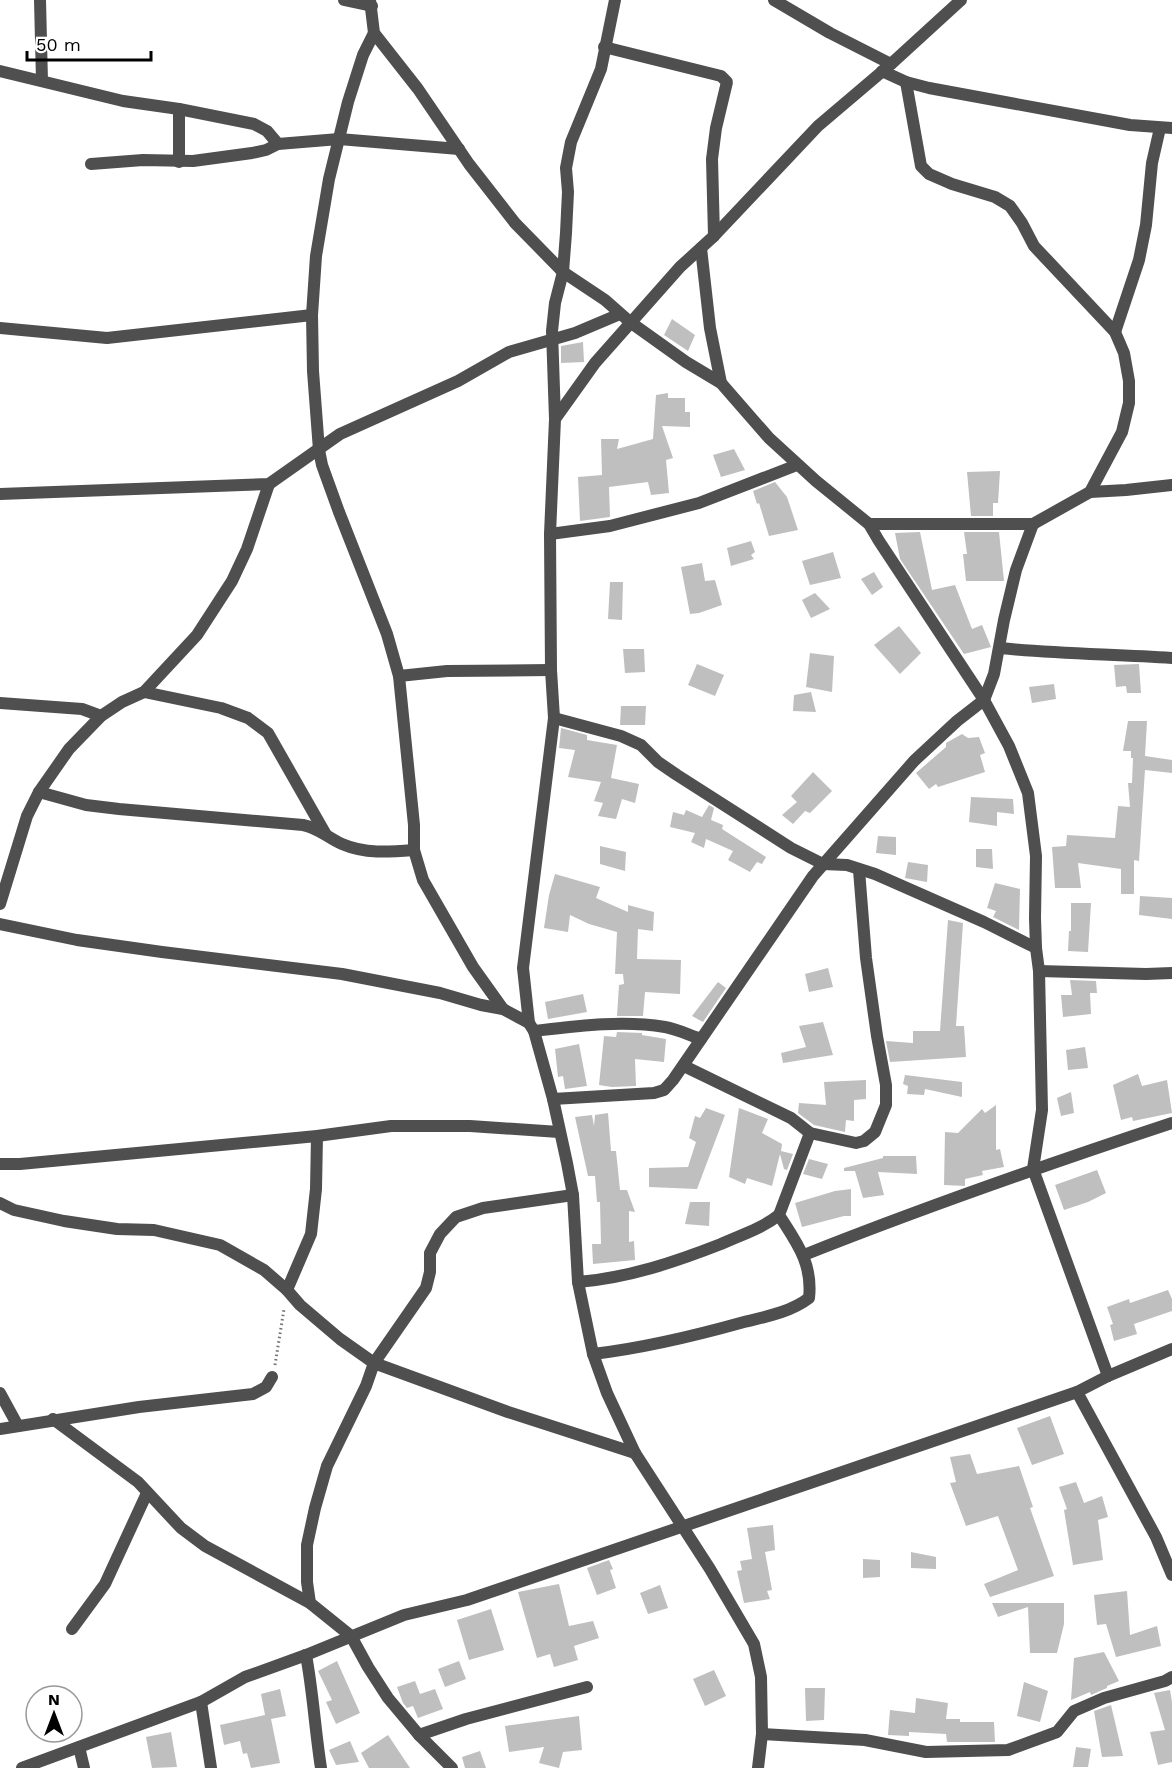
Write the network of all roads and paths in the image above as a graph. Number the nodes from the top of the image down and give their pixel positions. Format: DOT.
graph roads {
  1 [pos="40,0"];
  2 [pos="344,0"];
  3 [pos="615,0"];
  4 [pos="961,0"];
  5 [pos="778,1"];
  6 [pos="371,3"];
  7 [pos="374,33"];
  8 [pos="604,47"];
  9 [pos="887,67"];
  10 [pos="0,71"];
  11 [pos="42,81"];
  12 [pos="906,82"];
  13 [pos="178,109"];
  14 [pos="1166,128"];
  15 [pos="339,139"];
  16 [pos="279,144"];
  17 [pos="459,149"];
  18 [pos="179,162"];
  19 [pos="91,164"];
  20 [pos="714,236"];
  21 [pos="701,248"];
  22 [pos="563,272"];
  23 [pos="620,314"];
  24 [pos="312,315"];
  25 [pos="630,322"];
  26 [pos="0,328"];
  27 [pos="1115,332"];
  28 [pos="553,340"];
  29 [pos="721,383"];
  30 [pos="555,419"];
  31 [pos="319,450"];
  32 [pos="797,465"];
  33 [pos="269,484"];
  34 [pos="1172,485"];
  35 [pos="1090,492"];
  36 [pos="0,494"];
  37 [pos="869,524"];
  38 [pos="1033,524"];
  39 [pos="550,534"];
  40 [pos="1000,648"];
  41 [pos="1172,658"];
  42 [pos="551,670"];
  43 [pos="399,676"];
  44 [pos="144,692"];
  45 [pos="984,700"];
  46 [pos="0,703"];
  47 [pos="102,716"];
  48 [pos="554,718"];
  49 [pos="39,792"];
  50 [pos="325,833"];
  51 [pos="414,850"];
  52 [pos="823,864"];
  53 [pos="859,870"];
  54 [pos="0,904"];
  55 [pos="0,924"];
  56 [pos="1036,948"];
  57 [pos="1039,971"];
  58 [pos="1172,973"];
  59 [pos="503,1009"];
  60 [pos="531,1027"];
  61 [pos="701,1039"];
  62 [pos="684,1066"];
  63 [pos="553,1099"];
  64 [pos="1172,1123"];
  65 [pos="559,1132"];
  66 [pos="810,1133"];
  67 [pos="317,1136"];
  68 [pos="0,1164"];
  69 [pos="1033,1169"];
  70 [pos="573,1195"];
  71 [pos="0,1203"];
  72 [pos="778,1215"];
  73 [pos="804,1255"];
  74 [pos="578,1282"];
  75 [pos="287,1290"];
  76 [pos="1172,1349"];
  77 [pos="593,1354"];
  78 [pos="374,1363"];
  79 [pos="1108,1376"];
  80 [pos="272,1377"];
  81 [pos="1077,1392"];
  82 [pos="0,1393"];
  83 [pos="53,1419"];
  84 [pos="18,1426"];
  85 [pos="0,1429"];
  86 [pos="635,1453"];
  87 [pos="147,1493"];
  88 [pos="683,1527"];
  89 [pos="1172,1575"];
  90 [pos="310,1603"];
  91 [pos="72,1629"];
  92 [pos="351,1636"];
  93 [pos="306,1655"];
  94 [pos="1172,1677"];
  95 [pos="587,1687"];
  96 [pos="201,1702"];
  97 [pos="762,1734"];
  98 [pos="419,1735"];
  99 [pos="79,1747"];
  100 [pos="22,1768"];
  101 [pos="84,1768"];
  102 [pos="211,1768"];
  103 [pos="321,1768"];
  104 [pos="452,1768"];
  105 [pos="758,1768"];
  1 -- 11 [label="street"];
  2 -- 6 [label="street"];
  3 -- 8 [label="street"];
  4 -- 9 [label="street"];
  5 -- 9 [label="street"];
  6 -- 7 [label="street"];
  7 -- 15 [label="street"];
  7 -- 17 [label="street"];
  8 -- 20 [label="street"];
  8 -- 22 [label="street"];
  9 -- 12 [label="street"];
  9 -- 20 [label="street"];
  10 -- 11 [label="street"];
  11 -- 13 [label="street"];
  12 -- 14 [label="street"];
  12 -- 27 [label="street"];
  13 -- 16 [label="street"];
  13 -- 18 [label="street"];
  14 -- 27 [label="street"];
  15 -- 16 [label="street"];
  15 -- 17 [label="street"];
  15 -- 24 [label="street"];
  16 -- 18 [label="street"];
  17 -- 22 [label="street"];
  18 -- 19 [label="street"];
  20 -- 21 [label="street"];
  21 -- 25 [label="street"];
  21 -- 29 [label="street"];
  22 -- 23 [label="street"];
  22 -- 28 [label="street"];
  23 -- 25 [label="street"];
  23 -- 28 [label="street"];
  24 -- 26 [label="street"];
  24 -- 31 [label="street"];
  25 -- 29 [label="street"];
  25 -- 30 [label="street"];
  27 -- 35 [label="street"];
  28 -- 30 [label="street"];
  28 -- 31 [label="street"];
  29 -- 32 [label="street"];
  30 -- 39 [label="street"];
  31 -- 33 [label="street"];
  31 -- 43 [label="street"];
  32 -- 37 [label="street"];
  32 -- 39 [label="street"];
  33 -- 36 [label="street"];
  33 -- 44 [label="street"];
  34 -- 35 [label="street"];
  35 -- 38 [label="street"];
  37 -- 38 [label="street"];
  37 -- 45 [label="street"];
  38 -- 40 [label="street"];
  39 -- 42 [label="street"];
  40 -- 41 [label="street"];
  40 -- 45 [label="street"];
  42 -- 43 [label="street"];
  42 -- 48 [label="street"];
  43 -- 51 [label="street"];
  44 -- 47 [label="street"];
  44 -- 50 [label="street"];
  45 -- 52 [label="street"];
  45 -- 56 [label="street"];
  46 -- 47 [label="street"];
  47 -- 49 [label="street"];
  48 -- 52 [label="street"];
  48 -- 60 [label="street"];
  49 -- 50 [label="street"];
  49 -- 54 [label="street"];
  50 -- 51 [label="street"];
  51 -- 59 [label="street"];
  52 -- 53 [label="street"];
  52 -- 61 [label="street"];
  53 -- 56 [label="street"];
  53 -- 66 [label="street"];
  55 -- 59 [label="street"];
  56 -- 57 [label="street"];
  57 -- 58 [label="street"];
  57 -- 69 [label="street"];
  59 -- 60 [label="street"];
  60 -- 61 [label="street"];
  60 -- 63 [label="street"];
  61 -- 62 [label="street"];
  62 -- 63 [label="street"];
  62 -- 66 [label="street"];
  63 -- 65 [label="street"];
  64 -- 69 [label="street"];
  65 -- 67 [label="street"];
  65 -- 70 [label="street"];
  66 -- 72 [label="street"];
  67 -- 68 [label="street"];
  67 -- 75 [label="street"];
  69 -- 73 [label="street"];
  69 -- 79 [label="street"];
  70 -- 74 [label="street"];
  70 -- 78 [label="street"];
  71 -- 75 [label="street"];
  72 -- 73 [label="street"];
  72 -- 74 [label="street"];
  73 -- 77 [label="street"];
  74 -- 77 [label="street"];
  75 -- 78 [label="street"];
  75 -- 80 [label="path"];
  76 -- 79 [label="street"];
  77 -- 86 [label="street"];
  78 -- 86 [label="street"];
  78 -- 90 [label="street"];
  79 -- 81 [label="street"];
  80 -- 83 [label="street"];
  81 -- 88 [label="street"];
  81 -- 89 [label="street"];
  82 -- 84 [label="street"];
  83 -- 84 [label="street"];
  83 -- 87 [label="street"];
  84 -- 85 [label="street"];
  86 -- 88 [label="street"];
  87 -- 90 [label="street"];
  87 -- 91 [label="street"];
  88 -- 92 [label="street"];
  88 -- 97 [label="street"];
  90 -- 92 [label="street"];
  92 -- 93 [label="street"];
  92 -- 98 [label="street"];
  93 -- 96 [label="street"];
  93 -- 103 [label="street"];
  94 -- 97 [label="street"];
  95 -- 98 [label="street"];
  96 -- 99 [label="street"];
  96 -- 102 [label="street"];
  97 -- 105 [label="street"];
  98 -- 104 [label="street"];
  99 -- 100 [label="street"];
  99 -- 101 [label="street"];
}
